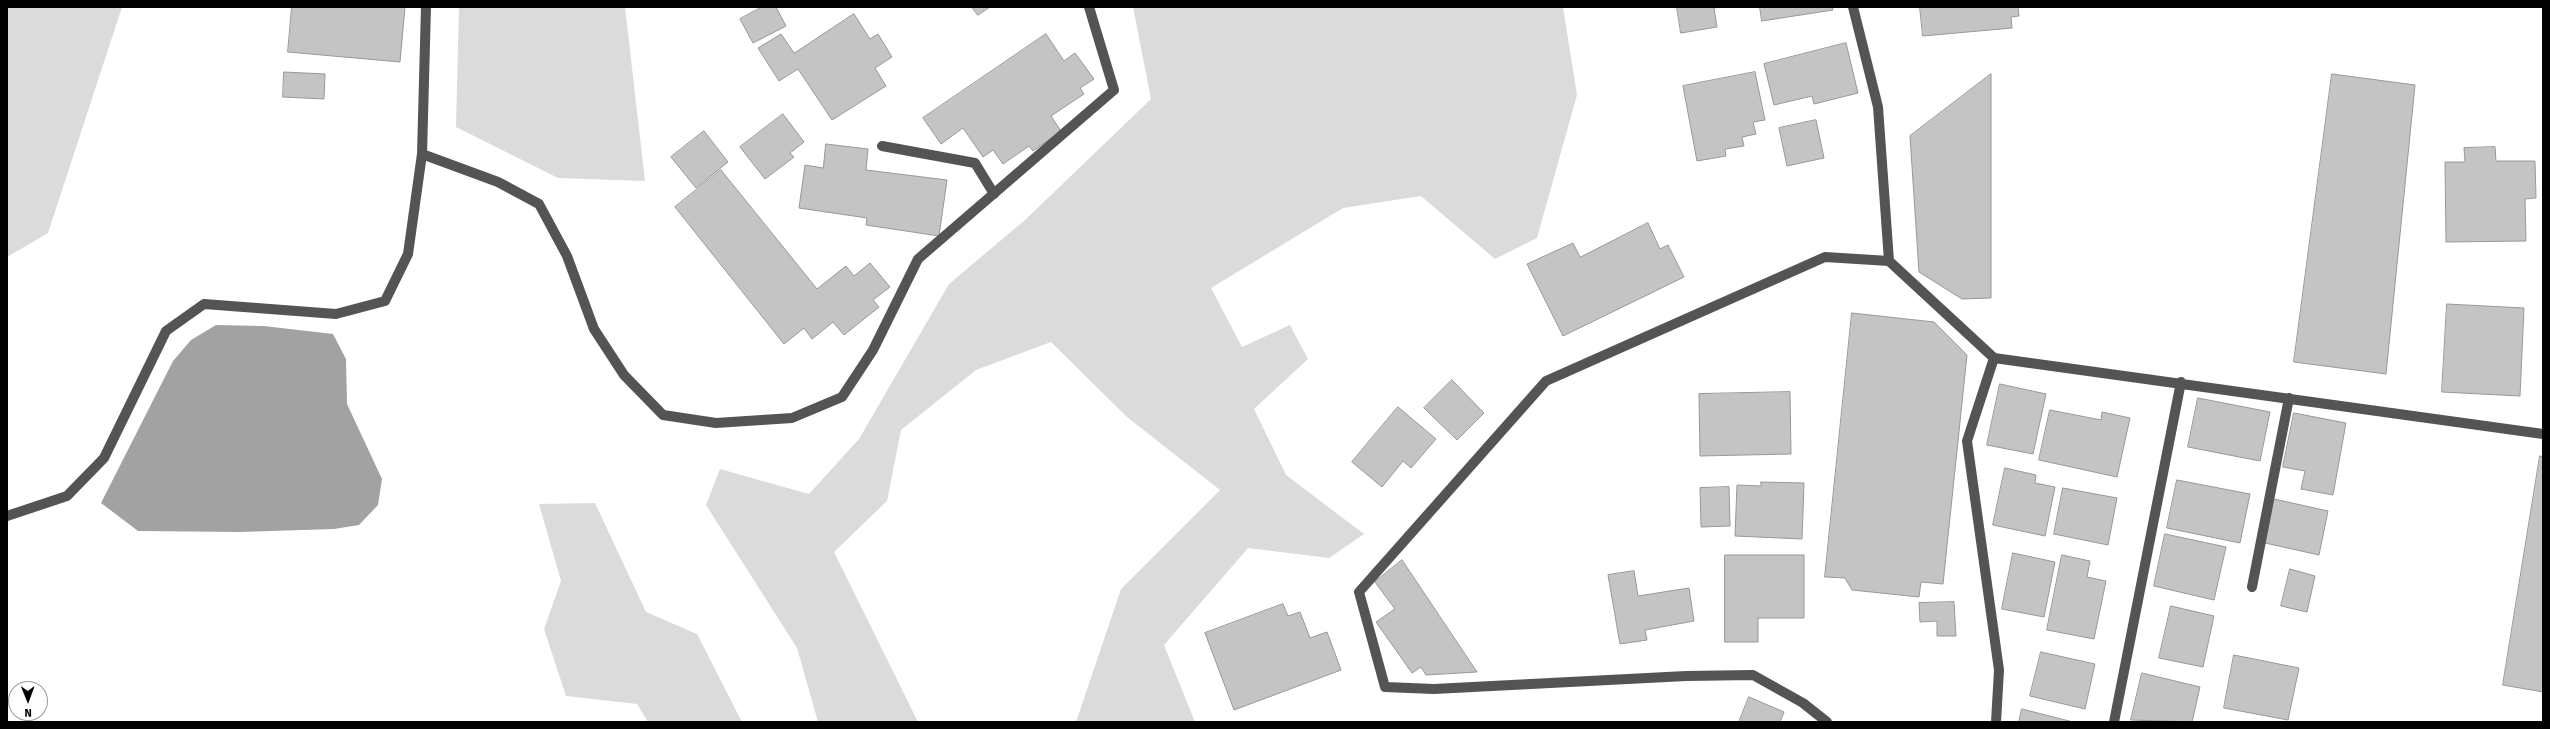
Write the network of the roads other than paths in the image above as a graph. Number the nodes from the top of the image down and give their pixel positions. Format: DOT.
graph roads {
  1 [pos="426,7"];
  2 [pos="1089,7"];
  3 [pos="1853,7"];
  4 [pos="882,146"];
  5 [pos="422,154"];
  6 [pos="994,194"];
  7 [pos="1889,261"];
  8 [pos="1994,358"];
  9 [pos="2181,382"];
  10 [pos="2289,398"];
  11 [pos="2543,434"];
  12 [pos="7,516"];
  13 [pos="2252,587"];
  14 [pos="1827,722"];
  15 [pos="1996,722"];
  16 [pos="2114,722"];
  1 -- 5 [label="street"];
  2 -- 6 [label="street"];
  3 -- 7 [label="street"];
  4 -- 6 [label="street"];
  5 -- 6 [label="street"];
  5 -- 12 [label="street"];
  7 -- 8 [label="street"];
  7 -- 14 [label="street"];
  8 -- 9 [label="street"];
  8 -- 15 [label="street"];
  9 -- 10 [label="street"];
  9 -- 16 [label="street"];
  10 -- 11 [label="street"];
  10 -- 13 [label="street"];
}
